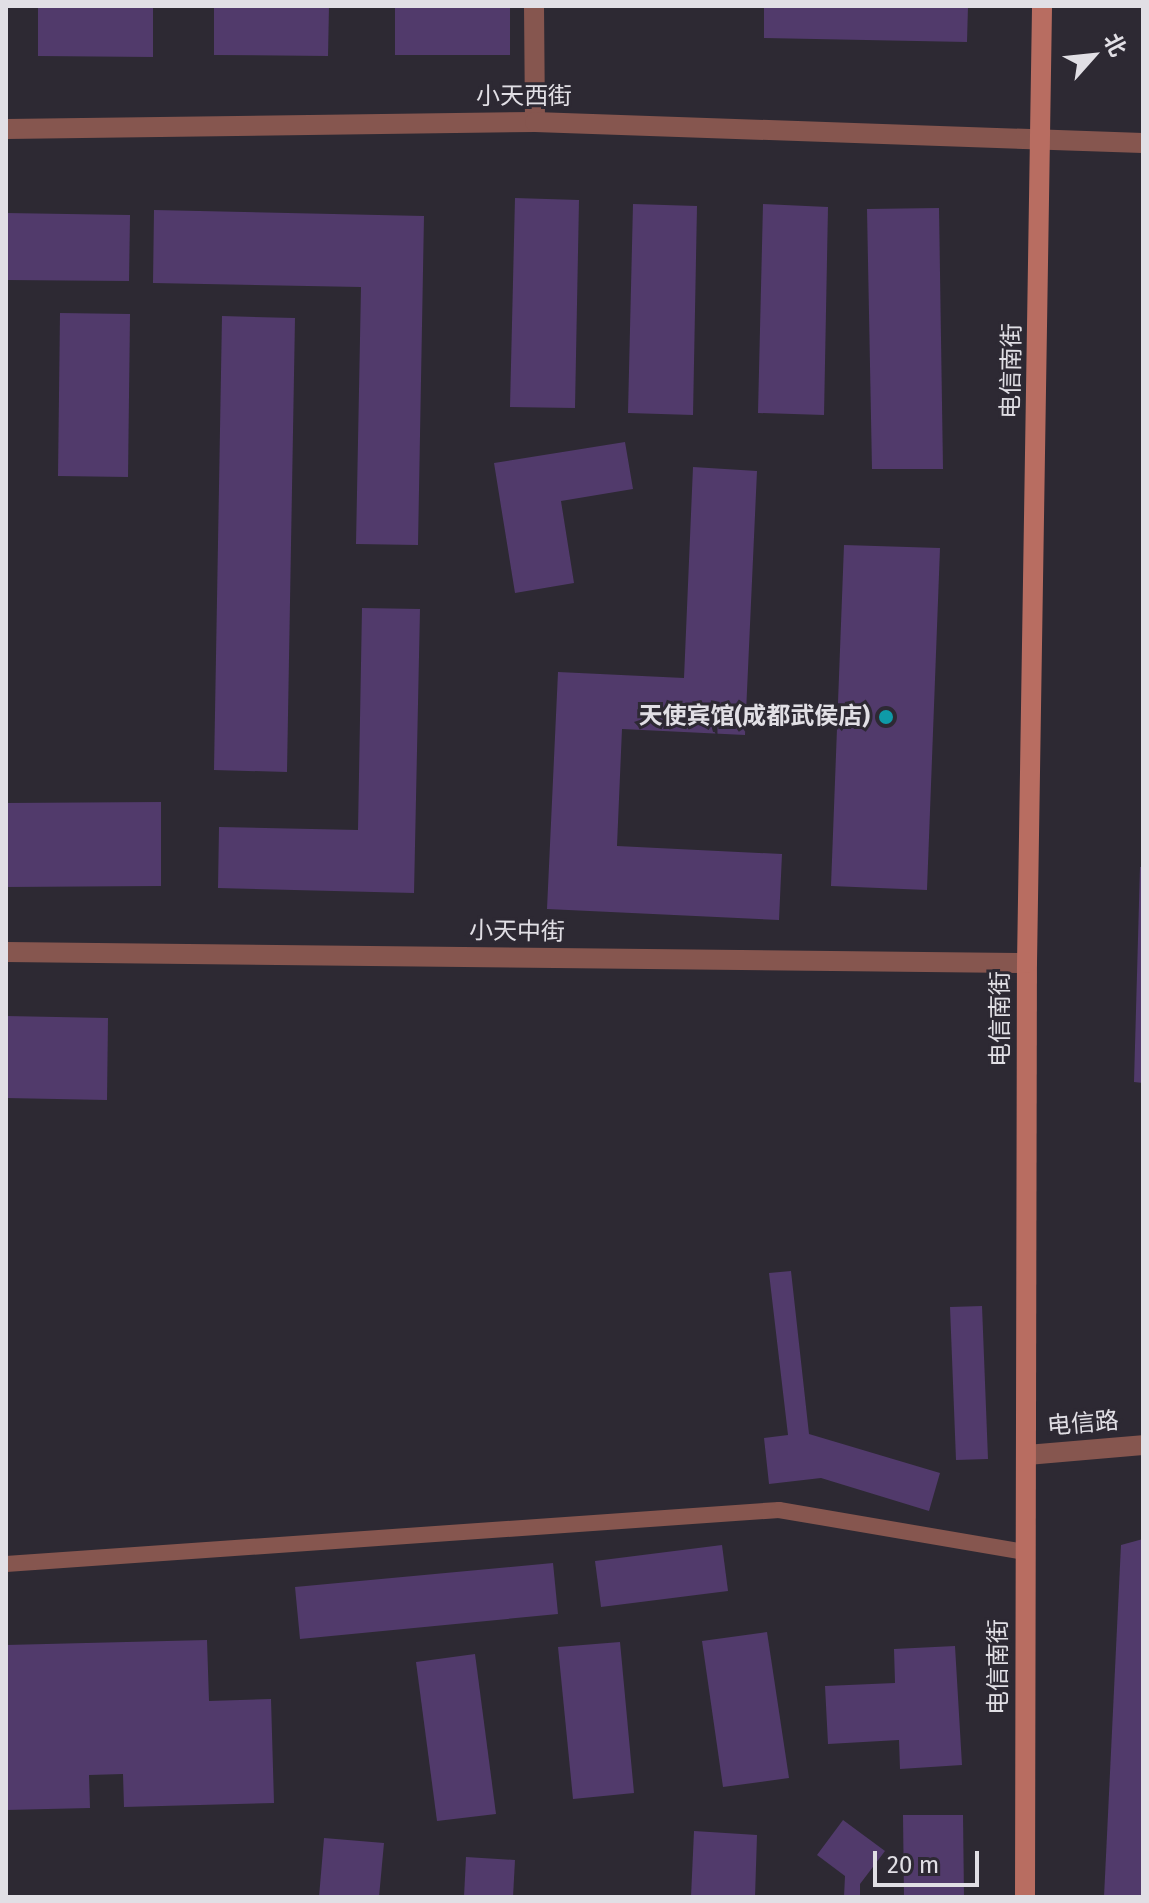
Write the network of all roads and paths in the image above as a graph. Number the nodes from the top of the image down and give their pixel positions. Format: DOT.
graph roads {
  1 [pos="534,6"];
  2 [pos="1042,6"];
  3 [pos="535,122"];
  4 [pos="6,129"];
  5 [pos="1042,142"];
  6 [pos="1143,143"];
  7 [pos="6,952"];
  8 [pos="1027,963"];
  9 [pos="1143,1445"];
  10 [pos="1027,1455"];
  11 [pos="1024,1552"];
  12 [pos="6,1564"];
  13 [pos="1025,1897"];
  1 -- 3 [label="street"];
  2 -- 5 [label="street, 电信南街"];
  3 -- 4 [label="street, 小天西街"];
  3 -- 5 [label="street, 小天西街"];
  5 -- 6 [label="street, 小天西街"];
  5 -- 8 [label="street, 电信南街"];
  7 -- 8 [label="street, 小天中街"];
  8 -- 10 [label="street, 电信南街"];
  9 -- 10 [label="street, 电信路"];
  10 -- 11 [label="street, 电信南街"];
  11 -- 12 [label="lane"];
  11 -- 13 [label="street, 电信南街"];
}
